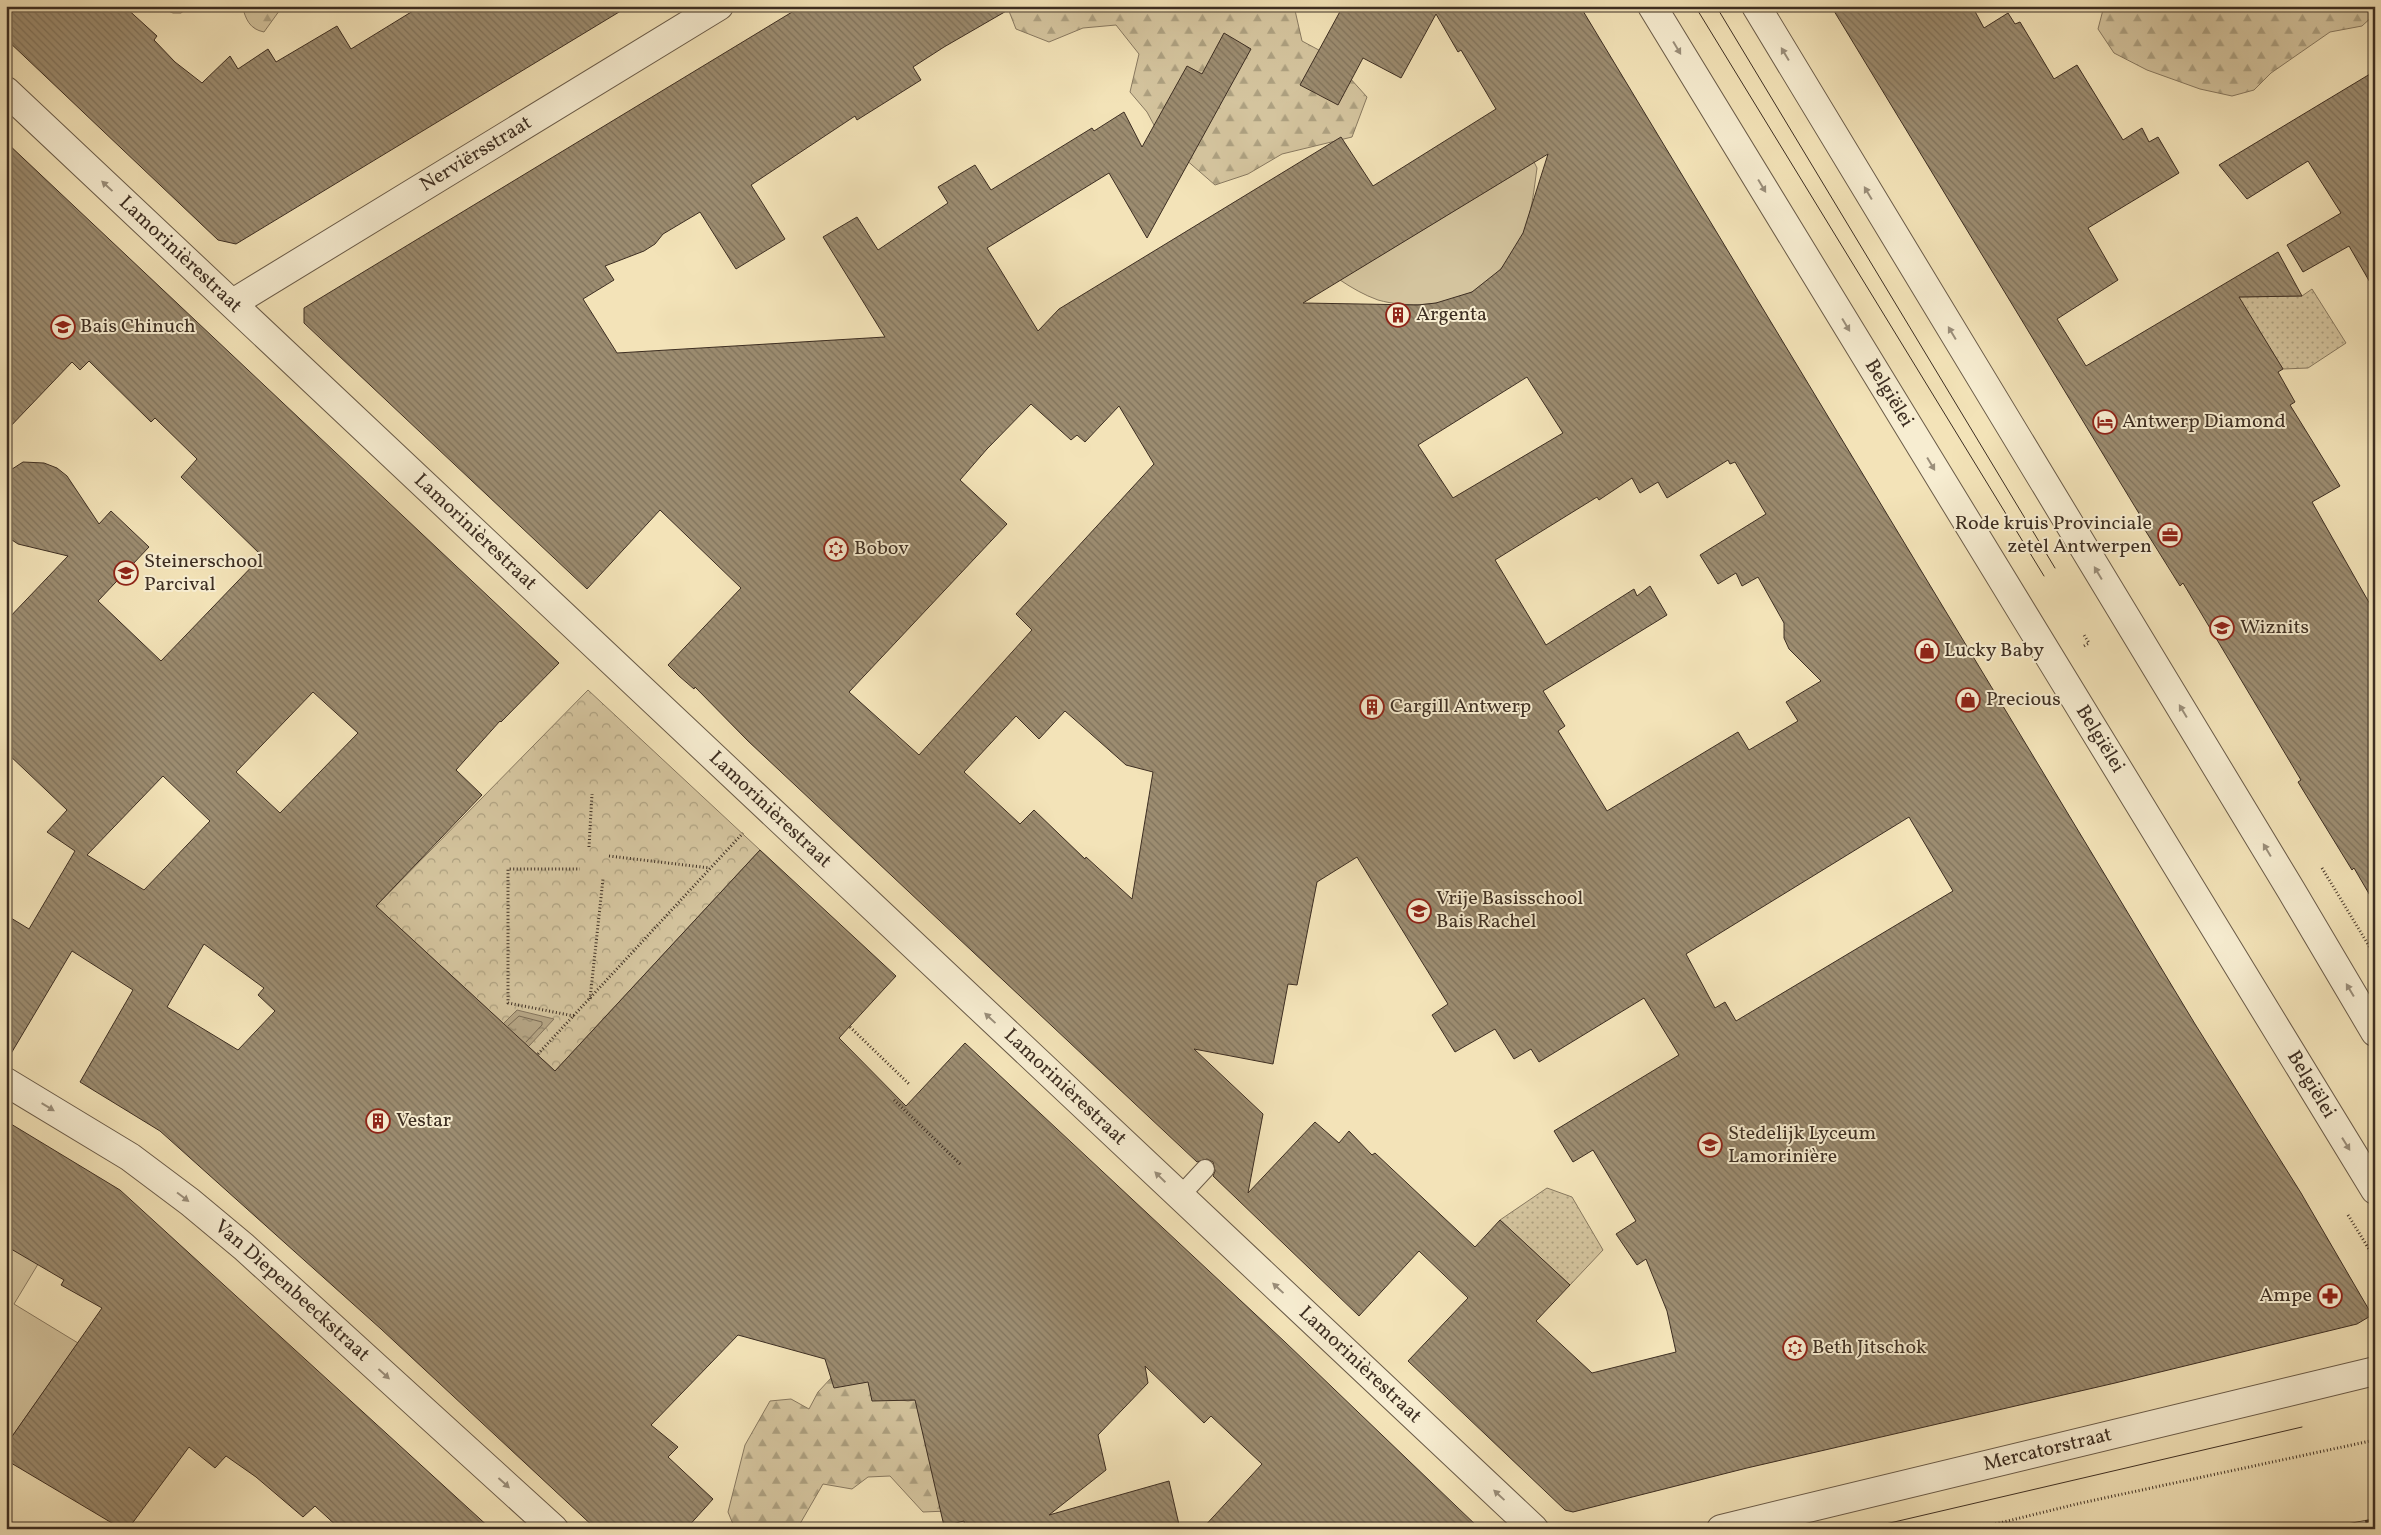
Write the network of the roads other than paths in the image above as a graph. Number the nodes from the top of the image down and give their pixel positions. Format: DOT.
graph roads {
  1 [pos="720,6"];
  2 [pos="1652,6"];
  3 [pos="1756,6"];
  4 [pos="6,91"];
  5 [pos="233,303"];
  6 [pos="2375,1032"];
  7 [pos="6,1082"];
  8 [pos="1205,1169"];
  9 [pos="2375,1190"];
  10 [pos="1180,1196"];
  11 [pos="2375,1371"];
  12 [pos="554,1529"];
  13 [pos="1534,1529"];
  14 [pos="1721,1529"];
  1 -- 5 [label="street, Nerviërsstraat"];
  2 -- 9 [label="street, Belgiëlei, one-way"];
  6 -- 3 [label="street, one-way"];
  5 -- 4 [label="street, Lamorinièrestraat, one-way"];
  10 -- 5 [label="street, Lamorinièrestraat, one-way"];
  7 -- 12 [label="street, Van Diepenbeeckstraat, one-way"];
  8 -- 10 [label="lane"];
  13 -- 10 [label="street, Lamorinièrestraat, one-way"];
  11 -- 14 [label="street, Mercatorstraat"];
}
